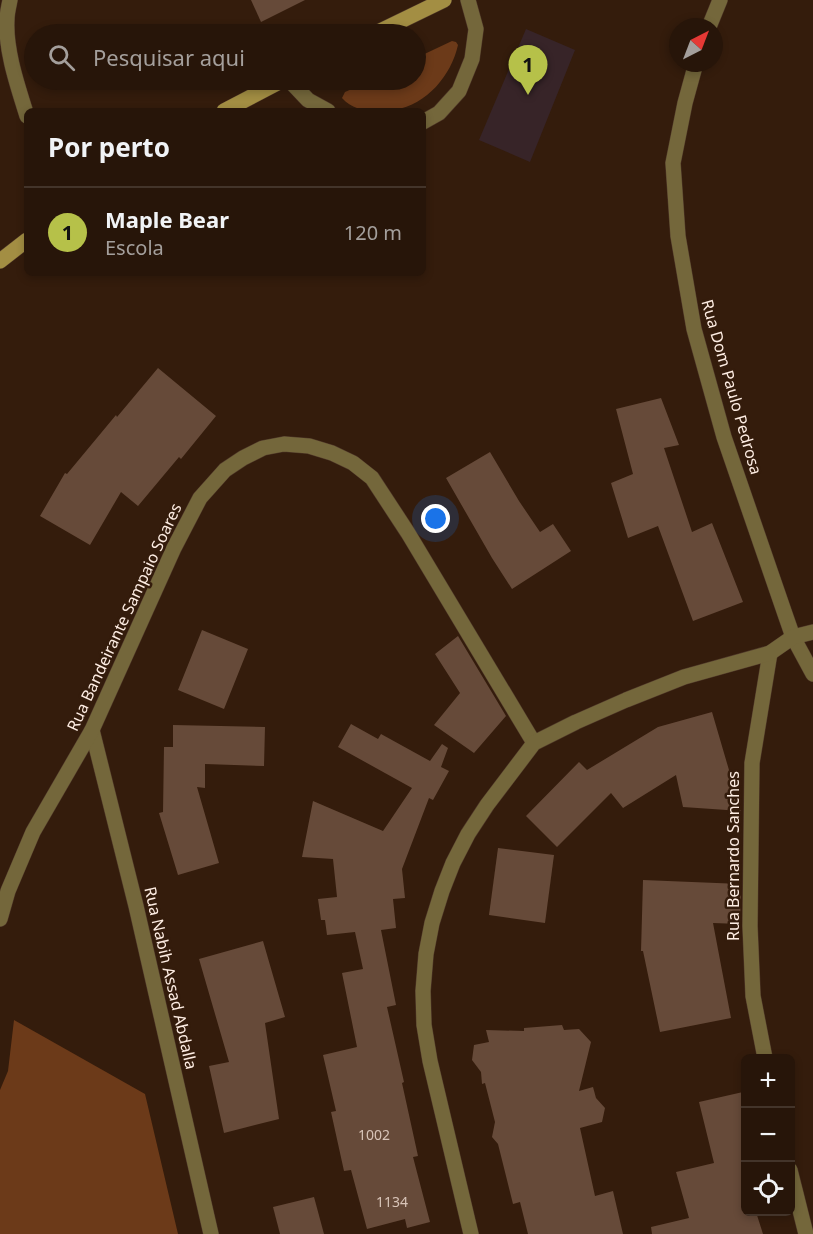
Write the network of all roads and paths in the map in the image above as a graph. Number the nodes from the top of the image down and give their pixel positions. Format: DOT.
graph roads {
  1 [pos="10,0"];
  2 [pos="444,0"];
  3 [pos="468,0"];
  4 [pos="720,0"];
  5 [pos="713,18"];
  6 [pos="395,24"];
  7 [pos="694,72"];
  8 [pos="264,90"];
  9 [pos="298,90"];
  10 [pos="25,108"];
  11 [pos="230,108"];
  12 [pos="323,108"];
  13 [pos="426,121"];
  14 [pos="24,242"];
  15 [pos="0,261"];
  16 [pos="813,632"];
  17 [pos="793,637"];
  18 [pos="770,653"];
  19 [pos="813,674"];
  20 [pos="92,730"];
  21 [pos="534,744"];
  22 [pos="0,919"];
  23 [pos="764,1054"];
  24 [pos="795,1190"];
  25 [pos="212,1234"];
  26 [pos="471,1234"];
  27 [pos="806,1234"];
  1 -- 10 [label="street"];
  2 -- 6 [label="main road"];
  3 -- 13 [label="street"];
  4 -- 5 [label="street"];
  7 -- 17 [label="street, Rua Dom Paulo Pedrosa"];
  8 -- 11 [label="main road"];
  9 -- 12 [label="street"];
  14 -- 15 [label="main road"];
  16 -- 17 [label="street"];
  17 -- 18 [label="street"];
  17 -- 19 [label="street, Rua Dom Paulo Pedrosa"];
  18 -- 21 [label="street"];
  18 -- 23 [label="street, Rua Bernardo Sanches"];
  20 -- 21 [label="street, Rua Bandeirante Sampaio Soares"];
  20 -- 22 [label="street, Rua Bandeirante Sampaio Soares"];
  20 -- 25 [label="street, Rua Nabih Assad Abdalla"];
  21 -- 26 [label="street"];
  24 -- 27 [label="street"];
}
